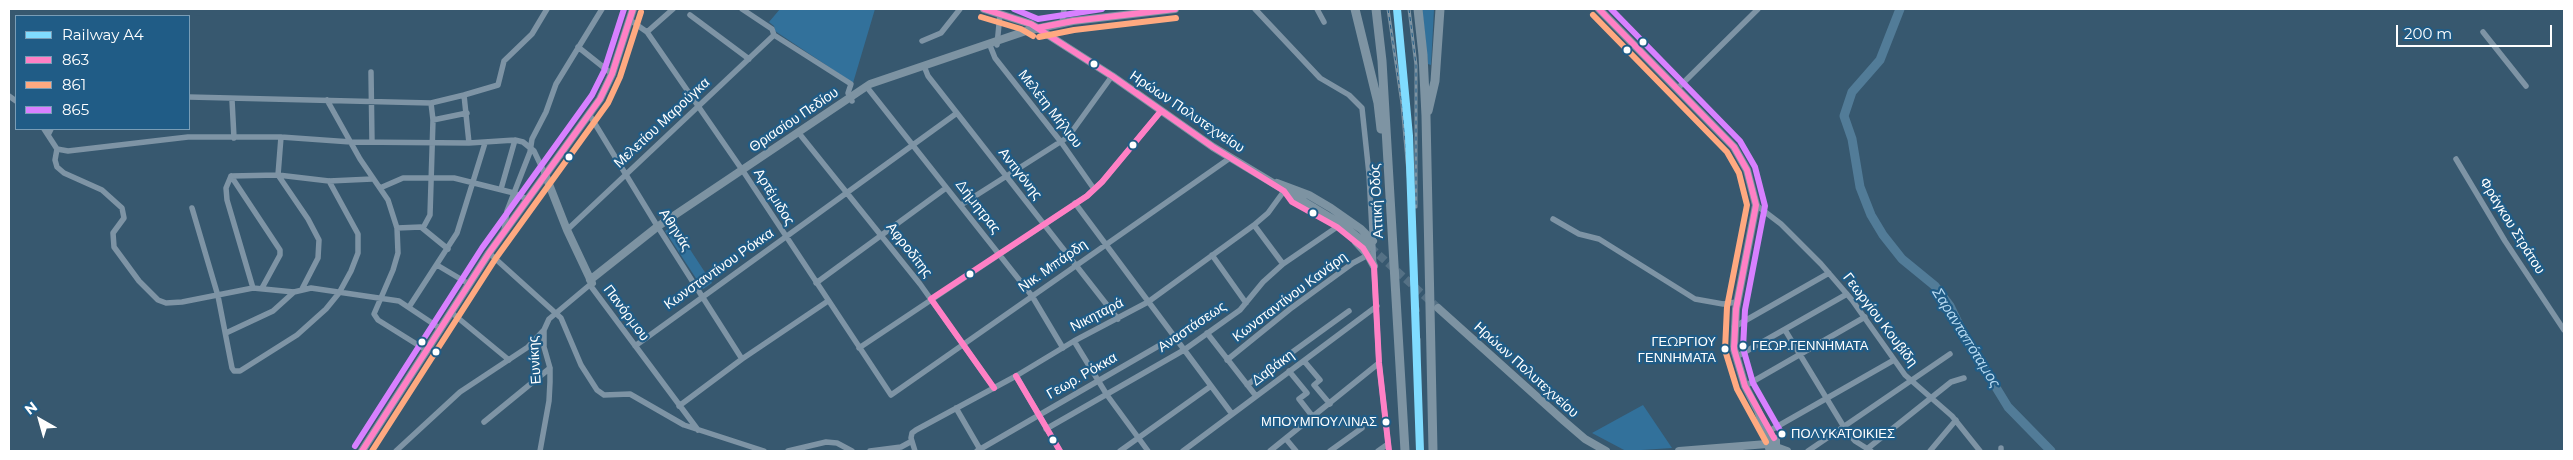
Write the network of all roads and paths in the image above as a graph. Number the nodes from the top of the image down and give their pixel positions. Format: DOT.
graph roads {
  1 [pos="547,9"];
  2 [pos="602,9"];
  3 [pos="633,9"];
  4 [pos="673,9"];
  5 [pos="742,9"];
  6 [pos="960,9"];
  7 [pos="984,9"];
  8 [pos="1064,9"];
  9 [pos="1175,9"];
  10 [pos="1255,9"];
  11 [pos="1317,9"];
  12 [pos="1354,9"];
  13 [pos="1376,9"];
  14 [pos="1418,9"];
  15 [pos="1440,9"];
  16 [pos="1599,9"];
  17 [pos="1758,9"];
  18 [pos="1000,14"];
  19 [pos="690,16"];
  20 [pos="630,20"];
  21 [pos="1324,22"];
  22 [pos="1062,23"];
  23 [pos="1037,28"];
  24 [pos="647,32"];
  25 [pos="2483,32"];
  26 [pos="774,35"];
  27 [pos="922,41"];
  28 [pos="993,44"];
  29 [pos="578,47"];
  30 [pos="749,59"];
  31 [pos="924,68"];
  32 [pos="371,72"];
  33 [pos="612,74"];
  34 [pos="1112,76"];
  35 [pos="2526,86"];
  36 [pos="867,88"];
  37 [pos="1677,89"];
  38 [pos="464,95"];
  39 [pos="190,97"];
  40 [pos="850,99"];
  41 [pos="232,100"];
  42 [pos="327,100"];
  43 [pos="372,102"];
  44 [pos="431,103"];
  45 [pos="697,107"];
  46 [pos="1161,111"];
  47 [pos="957,112"];
  48 [pos="467,113"];
  49 [pos="589,114"];
  50 [pos="1426,116"];
  51 [pos="433,120"];
  52 [pos="45,130"];
  53 [pos="50,130"];
  54 [pos="799,134"];
  55 [pos="48,135"];
  56 [pos="281,137"];
  57 [pos="234,138"];
  58 [pos="515,140"];
  59 [pos="351,142"];
  60 [pos="372,142"];
  61 [pos="431,142"];
  62 [pos="1061,142"];
  63 [pos="469,143"];
  64 [pos="485,143"];
  65 [pos="913,143"];
  66 [pos="530,147"];
  67 [pos="57,149"];
  68 [pos="1230,158"];
  69 [pos="2456,159"];
  70 [pos="1389,168"];
  71 [pos="744,172"];
  72 [pos="545,174"];
  73 [pos="278,175"];
  74 [pos="625,175"];
  75 [pos="231,176"];
  76 [pos="1005,176"];
  77 [pos="430,178"];
  78 [pos="372,179"];
  79 [pos="1266,180"];
  80 [pos="329,181"];
  81 [pos="472,184"];
  82 [pos="380,188"];
  83 [pos="946,188"];
  84 [pos="500,189"];
  85 [pos="1094,189"];
  86 [pos="1284,191"];
  87 [pos="848,192"];
  88 [pos="514,193"];
  89 [pos="527,199"];
  90 [pos="1075,203"];
  91 [pos="961,205"];
  92 [pos="1756,205"];
  93 [pos="192,208"];
  94 [pos="1553,219"];
  95 [pos="1042,224"];
  96 [pos="1254,225"];
  97 [pos="1372,226"];
  98 [pos="1337,227"];
  99 [pos="397,228"];
  100 [pos="423,228"];
  101 [pos="659,229"];
  102 [pos="1361,229"];
  103 [pos="567,230"];
  104 [pos="504,231"];
  105 [pos="882,235"];
  106 [pos="785,238"];
  107 [pos="1106,245"];
  108 [pos="1370,248"];
  109 [pos="448,249"];
  110 [pos="489,253"];
  111 [pos="999,254"];
  112 [pos="1212,255"];
  113 [pos="1283,264"];
  114 [pos="437,265"];
  115 [pos="1076,266"];
  116 [pos="1374,266"];
  117 [pos="1829,273"];
  118 [pos="590,283"];
  119 [pos="816,283"];
  120 [pos="469,284"];
  121 [pos="253,288"];
  122 [pos="262,288"];
  123 [pos="302,289"];
  124 [pos="294,292"];
  125 [pos="339,293"];
  126 [pos="1848,294"];
  127 [pos="702,295"];
  128 [pos="218,296"];
  129 [pos="1032,296"];
  130 [pos="380,299"];
  131 [pos="932,299"];
  132 [pos="828,301"];
  133 [pos="1148,302"];
  134 [pos="1246,302"];
  135 [pos="1737,302"];
  136 [pos="1377,306"];
  137 [pos="409,307"];
  138 [pos="1438,308"];
  139 [pos="1349,311"];
  140 [pos="556,312"];
  141 [pos="452,313"];
  142 [pos="1865,318"];
  143 [pos="1118,320"];
  144 [pos="1734,327"];
  145 [pos="441,329"];
  146 [pos="544,330"];
  147 [pos="1785,330"];
  148 [pos="2564,330"];
  149 [pos="226,333"];
  150 [pos="1207,333"];
  151 [pos="1174,337"];
  152 [pos="1074,341"];
  153 [pos="964,344"];
  154 [pos="635,346"];
  155 [pos="859,348"];
  156 [pos="1063,348"];
  157 [pos="426,350"];
  158 [pos="1184,350"];
  159 [pos="1950,354"];
  160 [pos="1801,355"];
  161 [pos="1736,357"];
  162 [pos="742,358"];
  163 [pos="509,360"];
  164 [pos="1227,360"];
  165 [pos="1304,360"];
  166 [pos="1894,360"];
  167 [pos="1379,364"];
  168 [pos="550,368"];
  169 [pos="1289,371"];
  170 [pos="1016,376"];
  171 [pos="1964,378"];
  172 [pos="1098,380"];
  173 [pos="1909,380"];
  174 [pos="1210,386"];
  175 [pos="1247,386"];
  176 [pos="1745,386"];
  177 [pos="994,388"];
  178 [pos="891,395"];
  179 [pos="1107,395"];
  180 [pos="1256,396"];
  181 [pos="1930,398"];
  182 [pos="1827,399"];
  183 [pos="1330,404"];
  184 [pos="679,406"];
  185 [pos="956,408"];
  186 [pos="1758,412"];
  187 [pos="1232,414"];
  188 [pos="1038,416"];
  189 [pos="1314,417"];
  190 [pos="1956,420"];
  191 [pos="484,422"];
  192 [pos="1843,426"];
  193 [pos="1362,428"];
  194 [pos="1046,429"];
  195 [pos="698,430"];
  196 [pos="1771,430"];
  197 [pos="1139,439"];
  198 [pos="1286,439"];
  199 [pos="912,442"];
  200 [pos="1388,444"];
  201 [pos="1772,444"];
  202 [pos="1192,449"];
  203 [pos="1602,450"];
  204 [pos="1869,450"];
  205 [pos="362,451"];
  206 [pos="396,451"];
  207 [pos="540,451"];
  208 [pos="764,451"];
  209 [pos="788,451"];
  210 [pos="852,451"];
  211 [pos="870,451"];
  212 [pos="915,451"];
  213 [pos="979,451"];
  214 [pos="1060,451"];
  215 [pos="1120,451"];
  216 [pos="1148,451"];
  217 [pos="1183,451"];
  218 [pos="1270,451"];
  219 [pos="1296,451"];
  220 [pos="1330,451"];
  221 [pos="1378,451"];
  222 [pos="1389,451"];
  223 [pos="1405,451"];
  224 [pos="1432,451"];
  225 [pos="1679,451"];
  226 [pos="1787,451"];
  227 [pos="1792,451"];
  228 [pos="1808,451"];
  229 [pos="1930,451"];
  230 [pos="1980,451"];
  1 -- 38 [label="street"];
  2 -- 29 [label="street"];
  3 -- 20 [label="main road"];
  4 -- 24 [label="street"];
  5 -- 26 [label="street"];
  6 -- 27 [label="street"];
  7 -- 18 [label="main road, Ηρώων Πολυτεχνείου"];
  8 -- 22 [label="street"];
  9 -- 22 [label="main road, Θριασίου Πεδίου"];
  10 -- 97 [label="street"];
  11 -- 21 [label="street"];
  12 -- 70 [label="highway"];
  13 -- 70 [label="highway, Αττική Οδός"];
  14 -- 50 [label="highway"];
  15 -- 50 [label="highway"];
  16 -- 37 [label="main road"];
  17 -- 37 [label="street"];
  18 -- 23 [label="main road, Ηρώων Πολυτεχνείου"];
  18 -- 28 [label="street"];
  19 -- 30 [label="street"];
  20 -- 24 [label="street, Αρτέμιδος"];
  20 -- 33 [label="main road"];
  22 -- 23 [label="main road, Θριασίου Πεδίου"];
  23 -- 28 [label="main road, Θριασίου Πεδίου"];
  23 -- 34 [label="main road, Ηρώων Πολυτεχνείου"];
  24 -- 45 [label="street, Αρτέμιδος"];
  25 -- 35 [label="street"];
  26 -- 30 [label="street, Μελετίου Μαρούγκα"];
  26 -- 40 [label="street"];
  28 -- 31 [label="main road, Θριασίου Πεδίου"];
  28 -- 62 [label="street, Μελέτη Μήλιου"];
  29 -- 33 [label="street"];
  29 -- 66 [label="street"];
  30 -- 45 [label="street, Μελετίου Μαρούγκα"];
  31 -- 36 [label="main road, Θριασίου Πεδίου"];
  31 -- 47 [label="street, Αντιγόνης"];
  32 -- 43 [label="street"];
  33 -- 49 [label="main road"];
  34 -- 46 [label="main road, Ηρώων Πολυτεχνείου"];
  34 -- 62 [label="street"];
  36 -- 40 [label="main road, Θριασίου Πεδίου"];
  36 -- 65 [label="street, Δήμητρας"];
  37 -- 92 [label="main road"];
  38 -- 44 [label="street"];
  38 -- 48 [label="street"];
  39 -- 41 [label="street"];
  40 -- 54 [label="main road, Θριασίου Πεδίου"];
  41 -- 42 [label="street"];
  41 -- 57 [label="street"];
  42 -- 43 [label="street"];
  42 -- 59 [label="street"];
  43 -- 44 [label="street"];
  43 -- 60 [label="street"];
  44 -- 51 [label="street"];
  45 -- 71 [label="street, Αρτέμιδος"];
  45 -- 74 [label="street, Μελετίου Μαρούγκα"];
  46 -- 68 [label="main road, Ηρώων Πολυτεχνείου"];
  46 -- 85 [label="street"];
  47 -- 65 [label="street, Κωνσταντίνου Ρόκκα"];
  47 -- 76 [label="street, Αντιγόνης"];
  48 -- 51 [label="street"];
  48 -- 63 [label="street"];
  49 -- 72 [label="main road"];
  49 -- 74 [label="street, Αθηνάς"];
  50 -- 224 [label="highway"];
  51 -- 61 [label="street"];
  52 -- 55 [label="street"];
  53 -- 55 [label="street"];
  54 -- 71 [label="main road, Θριασίου Πεδίου"];
  54 -- 87 [label="street, Αφροδίτης"];
  55 -- 67 [label="street"];
  56 -- 57 [label="street"];
  56 -- 59 [label="street"];
  56 -- 73 [label="street"];
  57 -- 67 [label="street"];
  58 -- 64 [label="street"];
  58 -- 66 [label="street"];
  58 -- 84 [label="street"];
  59 -- 60 [label="street"];
  59 -- 78 [label="street"];
  60 -- 61 [label="street"];
  61 -- 63 [label="street"];
  61 -- 77 [label="street"];
  62 -- 76 [label="street"];
  62 -- 85 [label="street, Μελέτη Μήλιου"];
  63 -- 64 [label="street"];
  64 -- 81 [label="street"];
  65 -- 83 [label="street, Δήμητρας"];
  65 -- 87 [label="street, Κωνσταντίνου Ρόκκα"];
  66 -- 72 [label="street"];
  66 -- 88 [label="street"];
  67 -- 128 [label="street"];
  68 -- 79 [label="main road, Ηρώων Πολυτεχνείου"];
  68 -- 107 [label="street, Νικ. Μπάρδη"];
  69 -- 148 [label="street, Φράγκου Στράτου"];
  70 -- 223 [label="highway, Αττική Οδός"];
  71 -- 101 [label="main road, Θριασίου Πεδίου"];
  71 -- 106 [label="street, Αρτέμιδος"];
  72 -- 89 [label="main road"];
  72 -- 103 [label="main road, Πανόρμου"];
  73 -- 75 [label="street"];
  73 -- 80 [label="street"];
  73 -- 123 [label="street"];
  74 -- 101 [label="street, Αθηνάς"];
  74 -- 103 [label="street, Μελετίου Μαρούγκα"];
  75 -- 121 [label="street"];
  75 -- 122 [label="street"];
  76 -- 91 [label="street"];
  76 -- 95 [label="street, Αντιγόνης"];
  77 -- 81 [label="street"];
  77 -- 82 [label="street"];
  77 -- 100 [label="street"];
  78 -- 80 [label="street"];
  78 -- 82 [label="street"];
  79 -- 86 [label="main road, Ηρώων Πολυτεχνείου"];
  79 -- 102 [label="main road"];
  80 -- 125 [label="street"];
  81 -- 84 [label="street"];
  81 -- 109 [label="street"];
  82 -- 99 [label="street"];
  83 -- 91 [label="street, Δήμητρας"];
  83 -- 105 [label="street"];
  84 -- 88 [label="street"];
  85 -- 90 [label="street"];
  86 -- 96 [label="street, Νικηταρά"];
  86 -- 98 [label="main road"];
  86 -- 108 [label="main road, Ηρώων Πολυτεχνείου"];
  87 -- 105 [label="street, Αφροδίτης"];
  87 -- 106 [label="street, Κωνσταντίνου Ρόκκα"];
  88 -- 89 [label="street"];
  88 -- 104 [label="street"];
  89 -- 104 [label="main road"];
  90 -- 95 [label="street"];
  90 -- 107 [label="street"];
  91 -- 111 [label="street, Δήμητρας"];
  92 -- 117 [label="street, Γεωργίου Κουβίδη"];
  92 -- 135 [label="main road"];
  93 -- 128 [label="street"];
  94 -- 135 [label="street"];
  95 -- 111 [label="street"];
  95 -- 115 [label="street, Αντιγόνης"];
  96 -- 112 [label="street, Νικηταρά"];
  96 -- 113 [label="street"];
  97 -- 102 [label="main road"];
  97 -- 108 [label="street"];
  98 -- 108 [label="main road"];
  98 -- 113 [label="street, Αναστάσεως"];
  99 -- 100 [label="street"];
  99 -- 130 [label="street"];
  100 -- 109 [label="street"];
  101 -- 118 [label="main road, Θριασίου Πεδίου"];
  101 -- 127 [label="street, Αθηνάς"];
  102 -- 108 [label="main road"];
  103 -- 118 [label="main road, Πανόρμου"];
  104 -- 110 [label="main road"];
  105 -- 119 [label="street"];
  105 -- 131 [label="street, Αφροδίτης"];
  106 -- 119 [label="street, Αρτέμιδος"];
  106 -- 127 [label="street, Κωνσταντίνου Ρόκκα"];
  107 -- 115 [label="street, Νικ. Μπάρδη"];
  107 -- 133 [label="street"];
  108 -- 116 [label="main road"];
  108 -- 116 [label="street"];
  108 -- 164 [label="street, Κωνσταντίνου Κανάρη"];
  109 -- 114 [label="street"];
  110 -- 120 [label="main road"];
  110 -- 140 [label="street"];
  111 -- 129 [label="street, Δήμητρας"];
  111 -- 131 [label="street"];
  112 -- 133 [label="street, Νικηταρά"];
  112 -- 134 [label="street"];
  113 -- 134 [label="street, Αναστάσεως"];
  114 -- 120 [label="street"];
  114 -- 137 [label="street"];
  115 -- 129 [label="street, Νικ. Μπάρδη"];
  115 -- 143 [label="street, Αντιγόνης"];
  116 -- 136 [label="street"];
  117 -- 126 [label="street, Γεωργίου Κουβίδη"];
  117 -- 144 [label="street"];
  118 -- 140 [label="street, Ευνίκης"];
  118 -- 154 [label="street, Πανόρμου"];
  119 -- 132 [label="street, Αρτέμιδος"];
  120 -- 141 [label="main road"];
  121 -- 122 [label="street"];
  121 -- 128 [label="street"];
  122 -- 124 [label="street"];
  123 -- 124 [label="street"];
  123 -- 125 [label="street"];
  124 -- 149 [label="street"];
  125 -- 130 [label="street"];
  125 -- 149 [label="street"];
  126 -- 142 [label="street, Γεωργίου Κουβίδη"];
  126 -- 147 [label="street"];
  127 -- 154 [label="street, Κωνσταντίνου Ρόκκα"];
  127 -- 162 [label="street, Αθηνάς"];
  128 -- 149 [label="street"];
  129 -- 153 [label="street, Νικ. Μπάρδη"];
  129 -- 156 [label="street, Δήμητρας"];
  130 -- 137 [label="street"];
  130 -- 157 [label="street"];
  131 -- 153 [label="street, Αφροδίτης"];
  131 -- 155 [label="street"];
  132 -- 155 [label="street, Αρτέμιδος"];
  132 -- 162 [label="street"];
  133 -- 143 [label="street, Νικηταρά"];
  133 -- 151 [label="street"];
  134 -- 150 [label="street, Αναστάσεως"];
  135 -- 144 [label="main road"];
  136 -- 165 [label="street, Δαβάκη"];
  136 -- 167 [label="street"];
  137 -- 145 [label="street"];
  138 -- 203 [label="main road, Ηρώων Πολυτεχνείου"];
  139 -- 175 [label="street"];
  140 -- 146 [label="street, Ευνίκης"];
  140 -- 195 [label="street"];
  141 -- 145 [label="main road"];
  141 -- 163 [label="street"];
  142 -- 160 [label="street"];
  142 -- 166 [label="street, Γεωργίου Κουβίδη"];
  143 -- 152 [label="street, Νικηταρά"];
  144 -- 161 [label="main road"];
  145 -- 157 [label="main road"];
  146 -- 163 [label="street"];
  146 -- 168 [label="street, Ευνίκης"];
  147 -- 160 [label="street"];
  147 -- 161 [label="street"];
  150 -- 158 [label="street, Αναστάσεως"];
  150 -- 164 [label="street"];
  151 -- 158 [label="street"];
  151 -- 172 [label="street, Γεωρ. Ρόκκα"];
  152 -- 156 [label="street, Νικηταρά"];
  152 -- 172 [label="street"];
  153 -- 177 [label="street, Αφροδίτης"];
  153 -- 178 [label="street, Νικ. Μπάρδη"];
  154 -- 184 [label="street, Πανόρμου"];
  155 -- 178 [label="street, Αρτέμιδος"];
  156 -- 170 [label="street, Νικηταρά"];
  157 -- 205 [label="main road"];
  158 -- 174 [label="street"];
  158 -- 179 [label="street, Αναστάσεως"];
  159 -- 173 [label="street"];
  160 -- 176 [label="street"];
  160 -- 182 [label="street"];
  161 -- 176 [label="main road"];
  162 -- 184 [label="street"];
  163 -- 206 [label="street"];
  164 -- 175 [label="street"];
  165 -- 169 [label="street, Δαβάκη"];
  165 -- 183 [label="street"];
  166 -- 173 [label="street, Γεωργίου Κουβίδη"];
  166 -- 182 [label="street"];
  167 -- 183 [label="street"];
  167 -- 200 [label="street"];
  168 -- 191 [label="street"];
  168 -- 207 [label="street, Ευνίκης"];
  169 -- 180 [label="street, Δαβάκη"];
  169 -- 189 [label="street"];
  170 -- 177 [label="street, Νικηταρά"];
  170 -- 188 [label="street"];
  171 -- 181 [label="street"];
  172 -- 179 [label="street"];
  172 -- 188 [label="street, Γεωρ. Ρόκκα"];
  173 -- 181 [label="street, Γεωργίου Κουβίδη"];
  173 -- 192 [label="street"];
  174 -- 187 [label="street"];
  174 -- 197 [label="street"];
  175 -- 180 [label="street"];
  176 -- 186 [label="main road"];
  177 -- 185 [label="street, Νικηταρά"];
  179 -- 194 [label="street, Αναστάσεως"];
  179 -- 197 [label="street"];
  180 -- 187 [label="street, Δαβάκη"];
  181 -- 190 [label="street, Γεωργίου Κουβίδη"];
  181 -- 204 [label="street"];
  182 -- 192 [label="street"];
  182 -- 196 [label="street"];
  183 -- 189 [label="street"];
  184 -- 195 [label="street, Πανόρμου"];
  185 -- 199 [label="street, Νικηταρά"];
  185 -- 213 [label="street"];
  186 -- 196 [label="main road"];
  186 -- 201 [label="main road"];
  187 -- 202 [label="street, Δαβάκη"];
  188 -- 194 [label="street"];
  188 -- 213 [label="street, Γεωρ. Ρόκκα"];
  189 -- 198 [label="street"];
  190 -- 229 [label="street"];
  190 -- 230 [label="street, Γεωργίου Κουβίδη"];
  192 -- 204 [label="street"];
  192 -- 228 [label="street"];
  193 -- 220 [label="street"];
  194 -- 214 [label="street"];
  195 -- 208 [label="street"];
  196 -- 201 [label="main road"];
  197 -- 215 [label="street"];
  197 -- 216 [label="street"];
  198 -- 218 [label="street"];
  198 -- 219 [label="street"];
  199 -- 211 [label="street"];
  199 -- 212 [label="street"];
  200 -- 221 [label="street"];
  200 -- 222 [label="street"];
  201 -- 225 [label="main road"];
  201 -- 226 [label="main road"];
  201 -- 227 [label="main road"];
  202 -- 217 [label="street, Δαβάκη"];
  209 -- 210 [label="street"];
}
